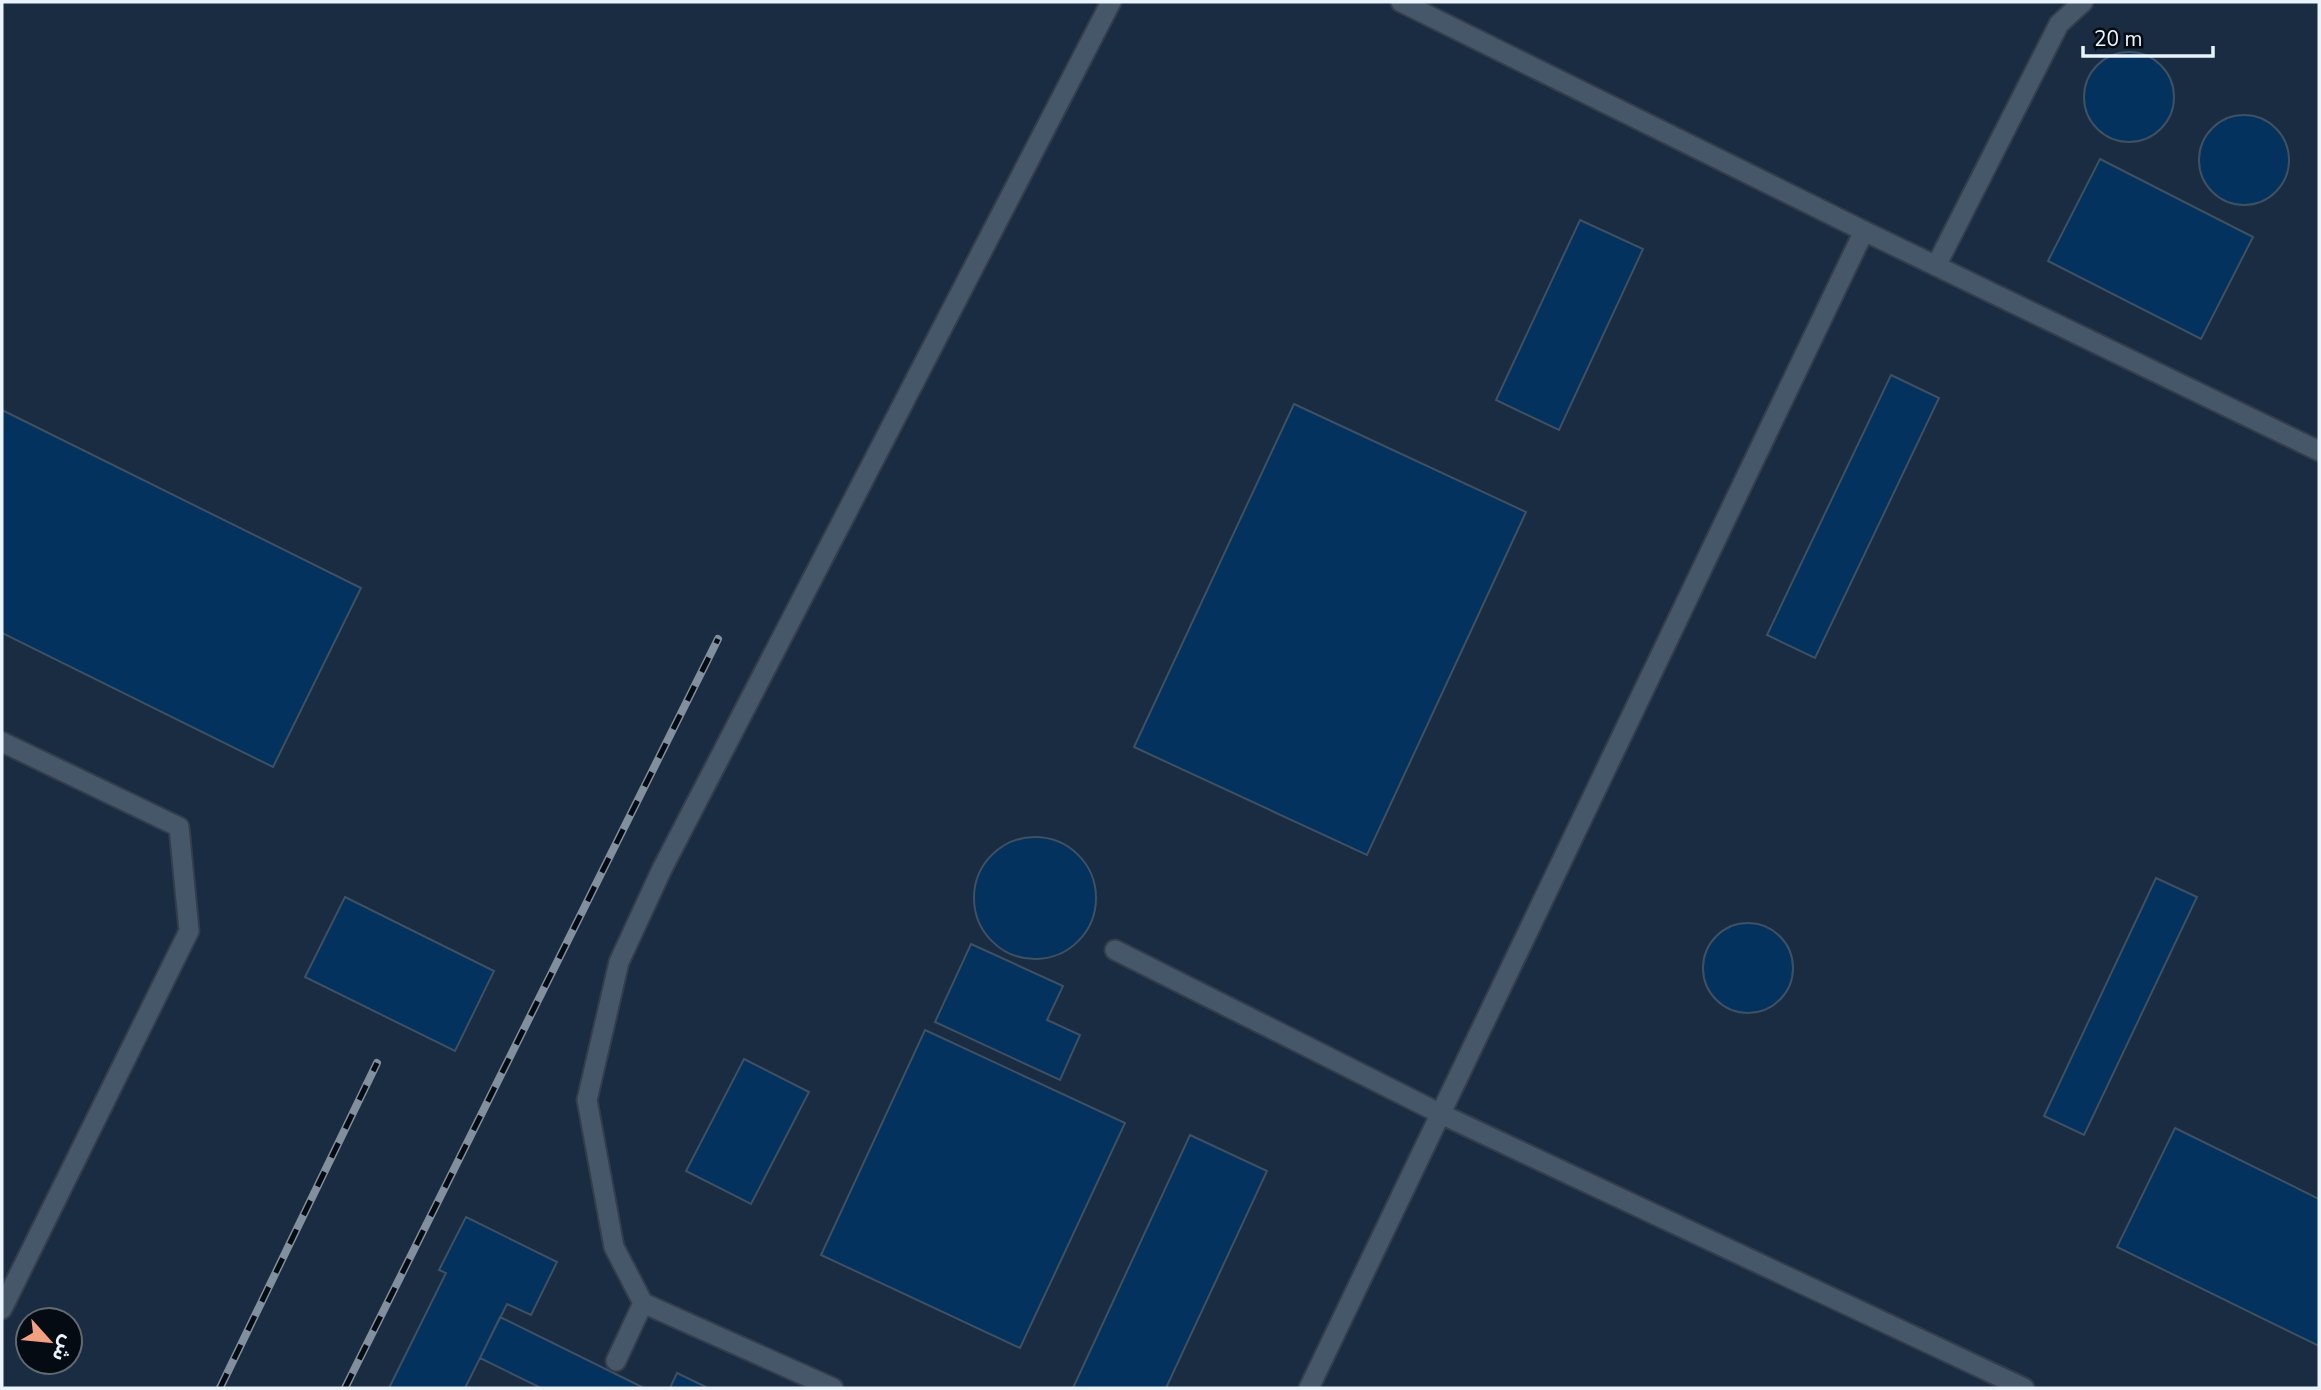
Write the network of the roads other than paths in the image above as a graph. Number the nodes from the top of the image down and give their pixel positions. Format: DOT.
graph roads {
  1 [pos="1111,2"];
  2 [pos="1401,2"];
  3 [pos="2082,2"];
  4 [pos="1864,231"];
  5 [pos="1936,266"];
  6 [pos="2319,451"];
  7 [pos="2,742"];
  8 [pos="1115,950"];
  9 [pos="1441,1114"];
  10 [pos="643,1303"];
  11 [pos="2,1309"];
  12 [pos="616,1361"];
  13 [pos="833,1388"];
  14 [pos="1308,1388"];
  15 [pos="2024,1388"];
  1 -- 10 [label="lane"];
  2 -- 4 [label="lane"];
  3 -- 5 [label="lane"];
  4 -- 5 [label="lane"];
  4 -- 9 [label="lane"];
  5 -- 6 [label="lane"];
  7 -- 11 [label="lane"];
  8 -- 9 [label="lane"];
  9 -- 14 [label="lane"];
  9 -- 15 [label="lane"];
  10 -- 12 [label="lane"];
  10 -- 13 [label="lane"];
}
